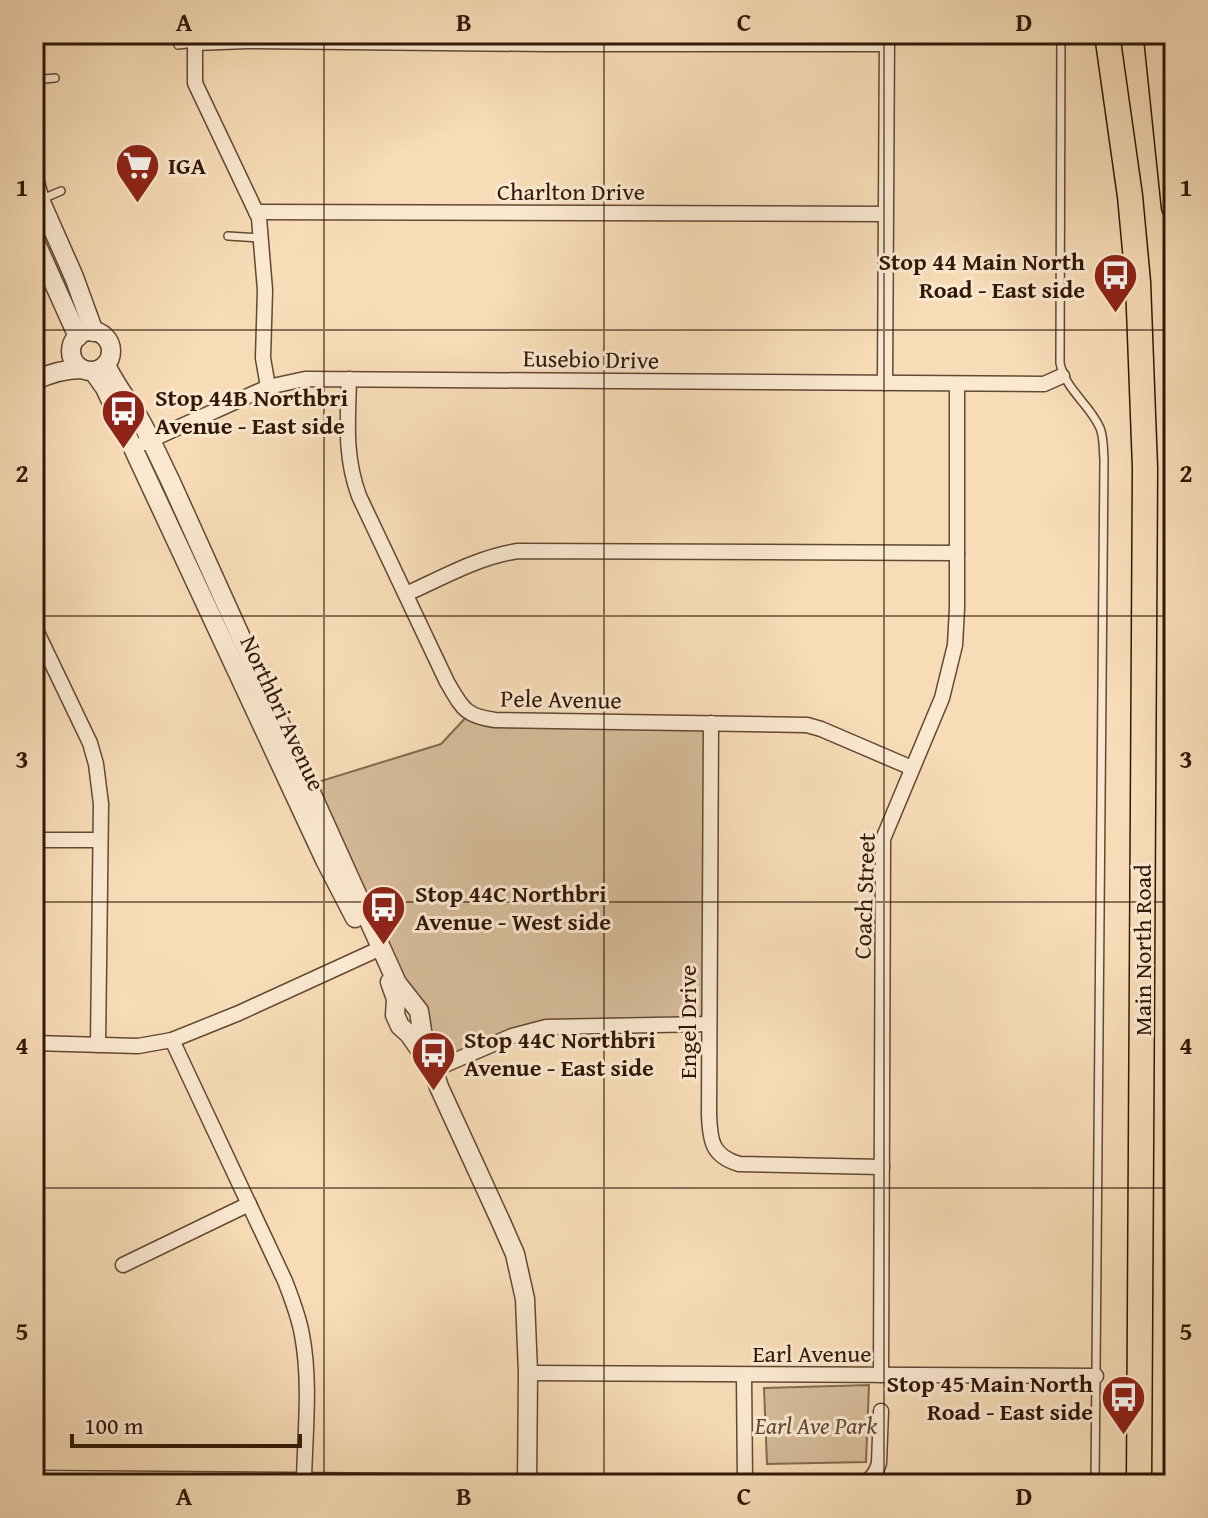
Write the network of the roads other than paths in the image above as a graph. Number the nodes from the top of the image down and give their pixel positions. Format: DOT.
graph roads {
  1 [pos="1061,34"];
  2 [pos="1107,34"];
  3 [pos="1156,34"];
  4 [pos="195,38"];
  5 [pos="887,39"];
  6 [pos="178,45"];
  7 [pos="55,78"];
  8 [pos="34,80"];
  9 [pos="34,179"];
  10 [pos="61,191"];
  11 [pos="37,201"];
  12 [pos="1174,207"];
  13 [pos="256,212"];
  14 [pos="885,214"];
  15 [pos="228,236"];
  16 [pos="262,238"];
  17 [pos="34,239"];
  18 [pos="88,354"];
  19 [pos="1062,376"];
  20 [pos="42,377"];
  21 [pos="349,379"];
  22 [pos="885,383"];
  23 [pos="957,384"];
  24 [pos="268,387"];
  25 [pos="151,440"];
  26 [pos="132,448"];
  27 [pos="957,553"];
  28 [pos="406,594"];
  29 [pos="34,626"];
  30 [pos="711,723"];
  31 [pos="912,768"];
  32 [pos="34,840"];
  33 [pos="100,840"];
  34 [pos="377,950"];
  35 [pos="709,1024"];
  36 [pos="172,1040"];
  37 [pos="34,1043"];
  38 [pos="98,1045"];
  39 [pos="433,1070"];
  40 [pos="882,1167"];
  41 [pos="249,1204"];
  42 [pos="123,1265"];
  43 [pos="528,1373"];
  44 [pos="744,1375"];
  45 [pos="881,1375"];
  46 [pos="1096,1376"];
  47 [pos="881,1411"];
  48 [pos="34,1478"];
  49 [pos="304,1480"];
  50 [pos="527,1483"];
  51 [pos="745,1484"];
  52 [pos="861,1484"];
  53 [pos="1095,1484"];
  54 [pos="1139,1484"];
  1 -- 19 [label="lane"];
  2 -- 54 [label="highway, Main North Road"];
  3 -- 12 [label="highway"];
  4 -- 5 [label="street"];
  4 -- 6 [label="lane"];
  4 -- 13 [label="street"];
  5 -- 14 [label="street"];
  7 -- 8 [label="lane"];
  9 -- 11 [label="street, Northbri Avenue"];
  10 -- 11 [label="lane"];
  11 -- 18 [label="street, Northbri Avenue"];
  13 -- 14 [label="street, Charlton Drive"];
  13 -- 16 [label="street"];
  14 -- 22 [label="street"];
  15 -- 16 [label="lane"];
  16 -- 24 [label="street"];
  17 -- 18 [label="street, Northbri Avenue"];
  18 -- 20 [label="street"];
  18 -- 25 [label="street, Northbri Avenue"];
  18 -- 26 [label="street, Northbri Avenue"];
  19 -- 23 [label="street, Eusebio Drive"];
  19 -- 46 [label="lane"];
  21 -- 22 [label="street, Eusebio Drive"];
  21 -- 24 [label="street, Eusebio Drive"];
  21 -- 28 [label="street, Pele Avenue"];
  22 -- 23 [label="street, Eusebio Drive"];
  23 -- 27 [label="street, Coach Street"];
  24 -- 25 [label="street, Eusebio Drive"];
  25 -- 26 [label="street, Eusebio Drive"];
  25 -- 34 [label="street, Northbri Avenue"];
  26 -- 34 [label="street, Northbri Avenue"];
  27 -- 28 [label="street"];
  27 -- 31 [label="street, Coach Street"];
  28 -- 30 [label="street, Pele Avenue"];
  29 -- 33 [label="street"];
  30 -- 31 [label="street, Pele Avenue"];
  30 -- 35 [label="street, Engel Drive"];
  31 -- 40 [label="street, Coach Street"];
  32 -- 33 [label="street"];
  33 -- 38 [label="street"];
  34 -- 36 [label="street"];
  34 -- 39 [label="street, Northbri Avenue"];
  35 -- 39 [label="street"];
  35 -- 40 [label="street, Engel Drive"];
  36 -- 38 [label="street"];
  36 -- 41 [label="street"];
  37 -- 38 [label="street"];
  39 -- 43 [label="street, Northbri Avenue"];
  40 -- 45 [label="street, Coach Street"];
  41 -- 42 [label="street"];
  41 -- 49 [label="street"];
  43 -- 44 [label="street, Earl Avenue"];
  43 -- 50 [label="street, Northbri Avenue"];
  44 -- 45 [label="street, Earl Avenue"];
  44 -- 51 [label="street"];
  45 -- 46 [label="street, Earl Avenue"];
  46 -- 53 [label="lane"];
  47 -- 52 [label="street"];
  48 -- 49 [label="street"];
  49 -- 50 [label="street"];
}
